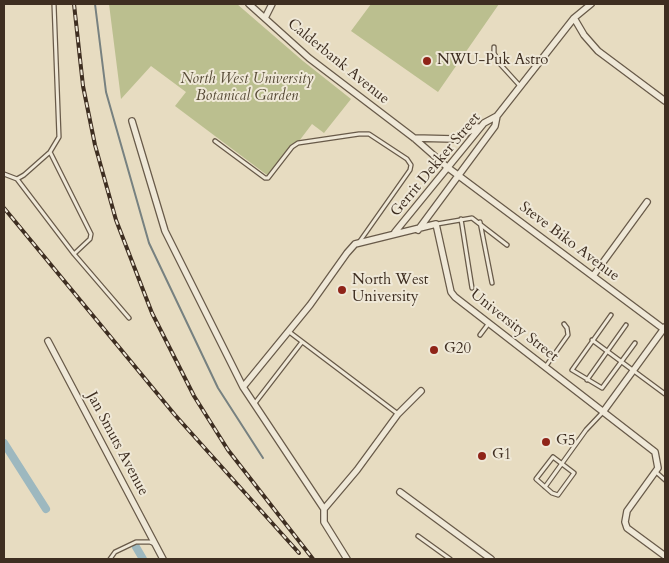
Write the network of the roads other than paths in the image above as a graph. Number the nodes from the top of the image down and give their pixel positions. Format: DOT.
graph roads {
  1 [pos="54,4"];
  2 [pos="249,4"];
  3 [pos="272,4"];
  4 [pos="591,4"];
  5 [pos="265,18"];
  6 [pos="574,18"];
  7 [pos="494,47"];
  8 [pos="520,86"];
  9 [pos="665,101"];
  10 [pos="497,116"];
  11 [pos="132,121"];
  12 [pos="484,123"];
  13 [pos="414,138"];
  14 [pos="215,142"];
  15 [pos="50,152"];
  16 [pos="447,167"];
  17 [pos="4,174"];
  18 [pos="458,175"];
  19 [pos="17,179"];
  20 [pos="647,202"];
  21 [pos="461,219"];
  22 [pos="480,222"];
  23 [pos="436,224"];
  24 [pos="418,230"];
  25 [pos="395,232"];
  26 [pos="360,242"];
  27 [pos="507,245"];
  28 [pos="74,254"];
  29 [pos="593,276"];
  30 [pos="492,283"];
  31 [pos="472,288"];
  32 [pos="611,315"];
  33 [pos="129,318"];
  34 [pos="489,323"];
  35 [pos="564,324"];
  36 [pos="626,325"];
  37 [pos="665,328"];
  38 [pos="287,330"];
  39 [pos="480,335"];
  40 [pos="592,340"];
  41 [pos="48,341"];
  42 [pos="302,342"];
  43 [pos="635,343"];
  44 [pos="608,350"];
  45 [pos="622,361"];
  46 [pos="546,366"];
  47 [pos="633,370"];
  48 [pos="587,380"];
  49 [pos="243,387"];
  50 [pos="421,391"];
  51 [pos="665,394"];
  52 [pos="255,404"];
  53 [pos="603,412"];
  54 [pos="398,414"];
  55 [pos="563,463"];
  56 [pos="655,472"];
  57 [pos="665,480"];
  58 [pos="545,487"];
  59 [pos="400,492"];
  60 [pos="324,509"];
  61 [pos="418,536"];
  62 [pos="156,545"];
  63 [pos="665,556"];
  64 [pos="110,559"];
  65 [pos="163,559"];
  66 [pos="348,559"];
  67 [pos="450,559"];
  68 [pos="491,559"];
  1 -- 15 [label="lane"];
  2 -- 5 [label="street, Calderbank Avenue"];
  3 -- 5 [label="street"];
  4 -- 6 [label="street, Gerrit Dekker Street"];
  5 -- 13 [label="street, Calderbank Avenue"];
  6 -- 8 [label="street, Gerrit Dekker Street"];
  6 -- 9 [label="street"];
  7 -- 8 [label="lane"];
  8 -- 10 [label="street, Gerrit Dekker Street"];
  10 -- 12 [label="street, Gerrit Dekker Street"];
  10 -- 18 [label="street, Gerrit Dekker Street"];
  11 -- 49 [label="street"];
  12 -- 13 [label="street"];
  12 -- 16 [label="street, Gerrit Dekker Street"];
  13 -- 16 [label="street, Calderbank Avenue"];
  14 -- 26 [label="lane"];
  15 -- 19 [label="lane"];
  15 -- 28 [label="lane"];
  16 -- 18 [label="street, Calderbank Avenue"];
  16 -- 25 [label="street, Gerrit Dekker Street"];
  17 -- 19 [label="lane"];
  18 -- 24 [label="street, Gerrit Dekker Street"];
  18 -- 29 [label="street, Steve Biko Avenue"];
  19 -- 28 [label="lane"];
  20 -- 29 [label="street"];
  21 -- 22 [label="lane"];
  21 -- 23 [label="lane"];
  21 -- 31 [label="lane"];
  22 -- 27 [label="lane"];
  22 -- 30 [label="lane"];
  23 -- 24 [label="street"];
  23 -- 34 [label="street, University Street"];
  24 -- 25 [label="street"];
  25 -- 26 [label="street"];
  26 -- 38 [label="street"];
  28 -- 33 [label="lane"];
  29 -- 37 [label="street, Steve Biko Avenue"];
  32 -- 40 [label="lane"];
  34 -- 39 [label="lane"];
  34 -- 46 [label="street, University Street"];
  35 -- 46 [label="lane"];
  36 -- 44 [label="lane"];
  37 -- 47 [label="street"];
  38 -- 42 [label="lane"];
  38 -- 49 [label="street"];
  40 -- 44 [label="lane"];
  40 -- 48 [label="lane"];
  41 -- 62 [label="street, Jan Smuts Avenue"];
  42 -- 52 [label="lane"];
  42 -- 54 [label="lane"];
  43 -- 45 [label="lane"];
  44 -- 45 [label="lane"];
  44 -- 48 [label="lane"];
  45 -- 47 [label="lane"];
  45 -- 48 [label="lane"];
  46 -- 53 [label="street, University Street"];
  47 -- 51 [label="lane"];
  47 -- 53 [label="street"];
  49 -- 52 [label="street"];
  50 -- 54 [label="street"];
  52 -- 60 [label="street"];
  53 -- 55 [label="lane"];
  53 -- 56 [label="street, University Street"];
  54 -- 60 [label="street"];
  55 -- 58 [label="lane"];
  55 -- 58 [label="lane"];
  55 -- 58 [label="lane"];
  56 -- 57 [label="lane"];
  56 -- 63 [label="street"];
  59 -- 68 [label="street"];
  60 -- 66 [label="street"];
  61 -- 67 [label="lane"];
  62 -- 64 [label="lane"];
  62 -- 65 [label="street, Jan Smuts Avenue"];
}
